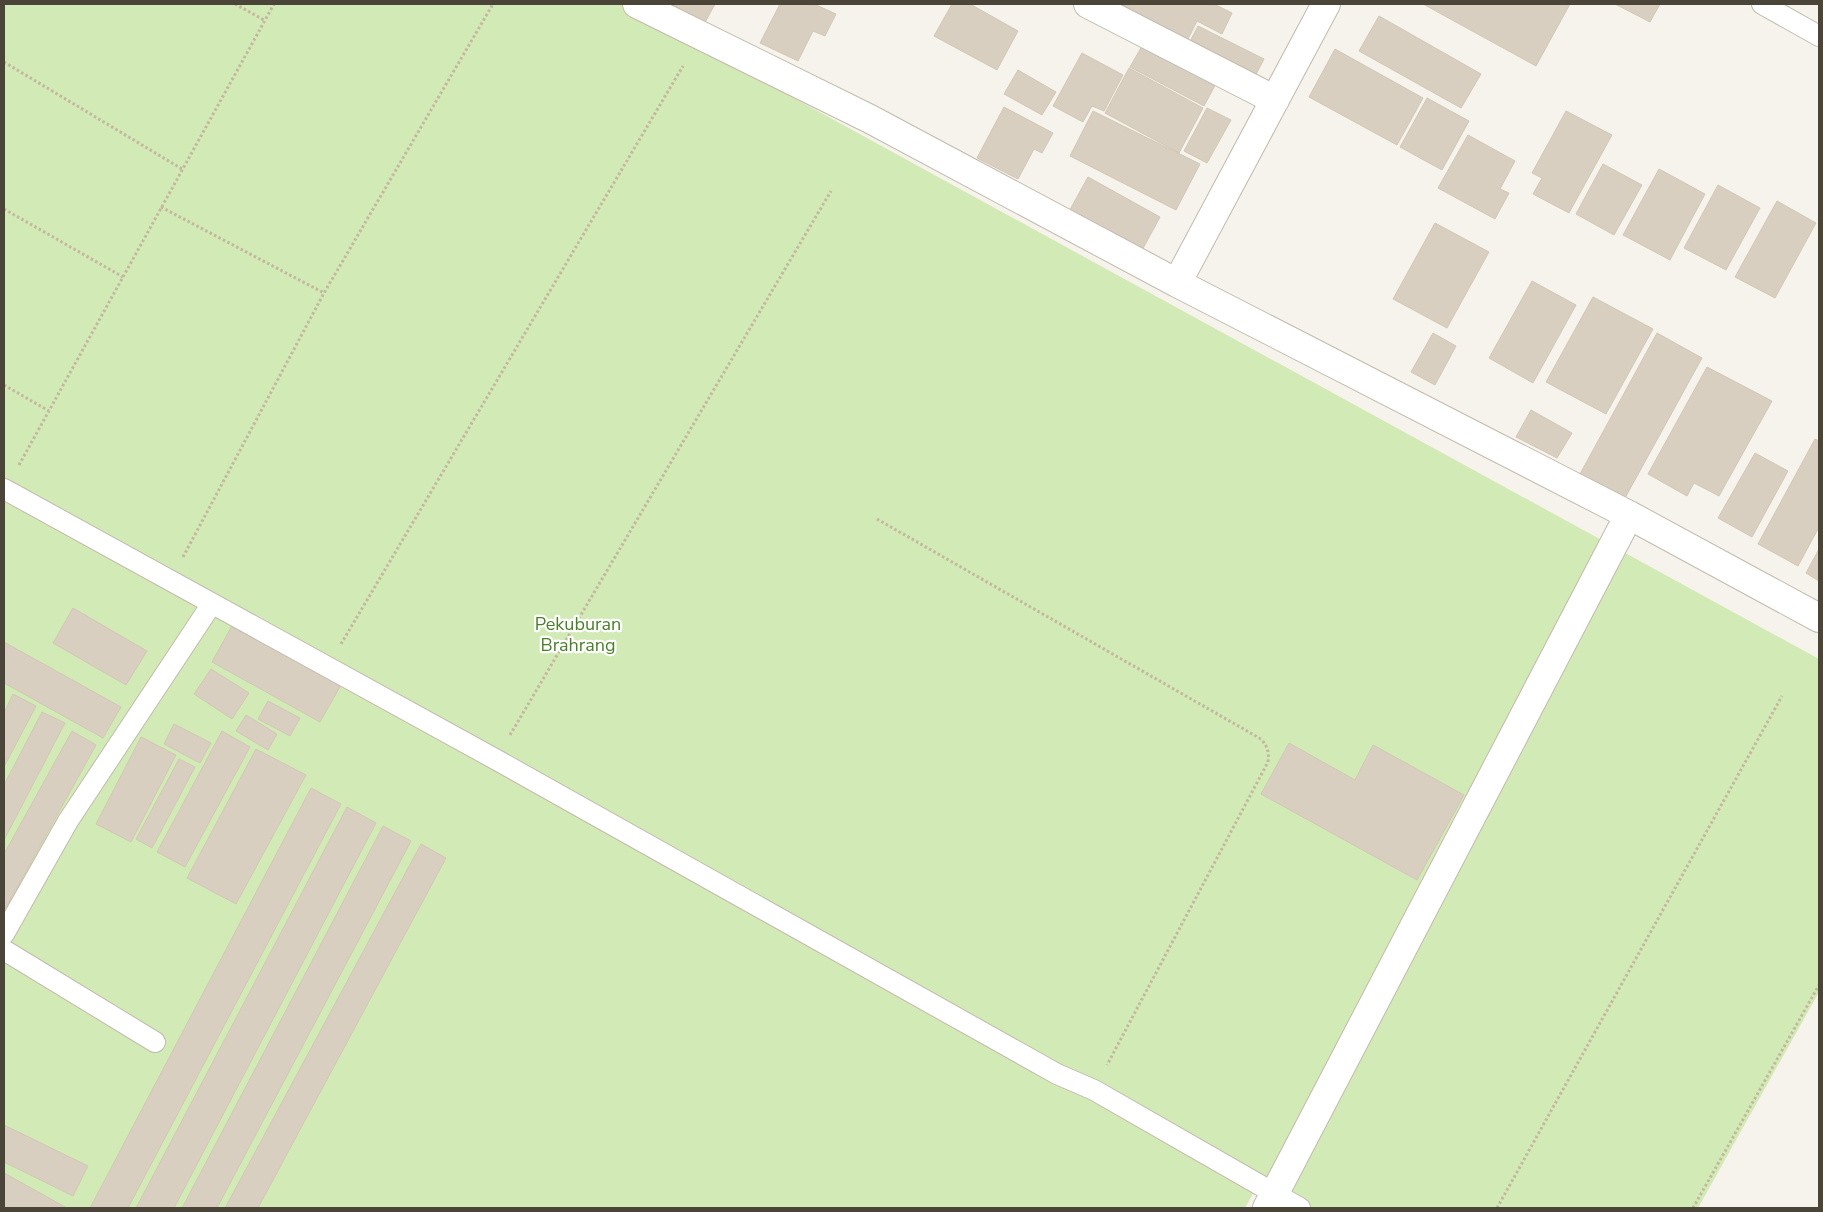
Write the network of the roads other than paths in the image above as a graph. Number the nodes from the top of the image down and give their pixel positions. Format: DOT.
graph roads {
  1 [pos="637,4"];
  2 [pos="1088,4"];
  3 [pos="1326,4"];
  4 [pos="1762,4"];
  5 [pos="1819,36"];
  6 [pos="1275,100"];
  7 [pos="1178,283"];
  8 [pos="5,489"];
  9 [pos="1629,515"];
  10 [pos="211,605"];
  11 [pos="1819,618"];
  12 [pos="4,934"];
  13 [pos="4,950"];
  14 [pos="155,1042"];
  15 [pos="1271,1201"];
  16 [pos="1300,1208"];
  1 -- 7 [label="street"];
  2 -- 6 [label="street"];
  3 -- 6 [label="street"];
  4 -- 5 [label="lane"];
  6 -- 7 [label="street"];
  7 -- 9 [label="street"];
  8 -- 10 [label="lane"];
  9 -- 11 [label="street"];
  9 -- 15 [label="street"];
  10 -- 12 [label="lane"];
  10 -- 15 [label="lane"];
  13 -- 14 [label="lane"];
  15 -- 16 [label="lane"];
}
